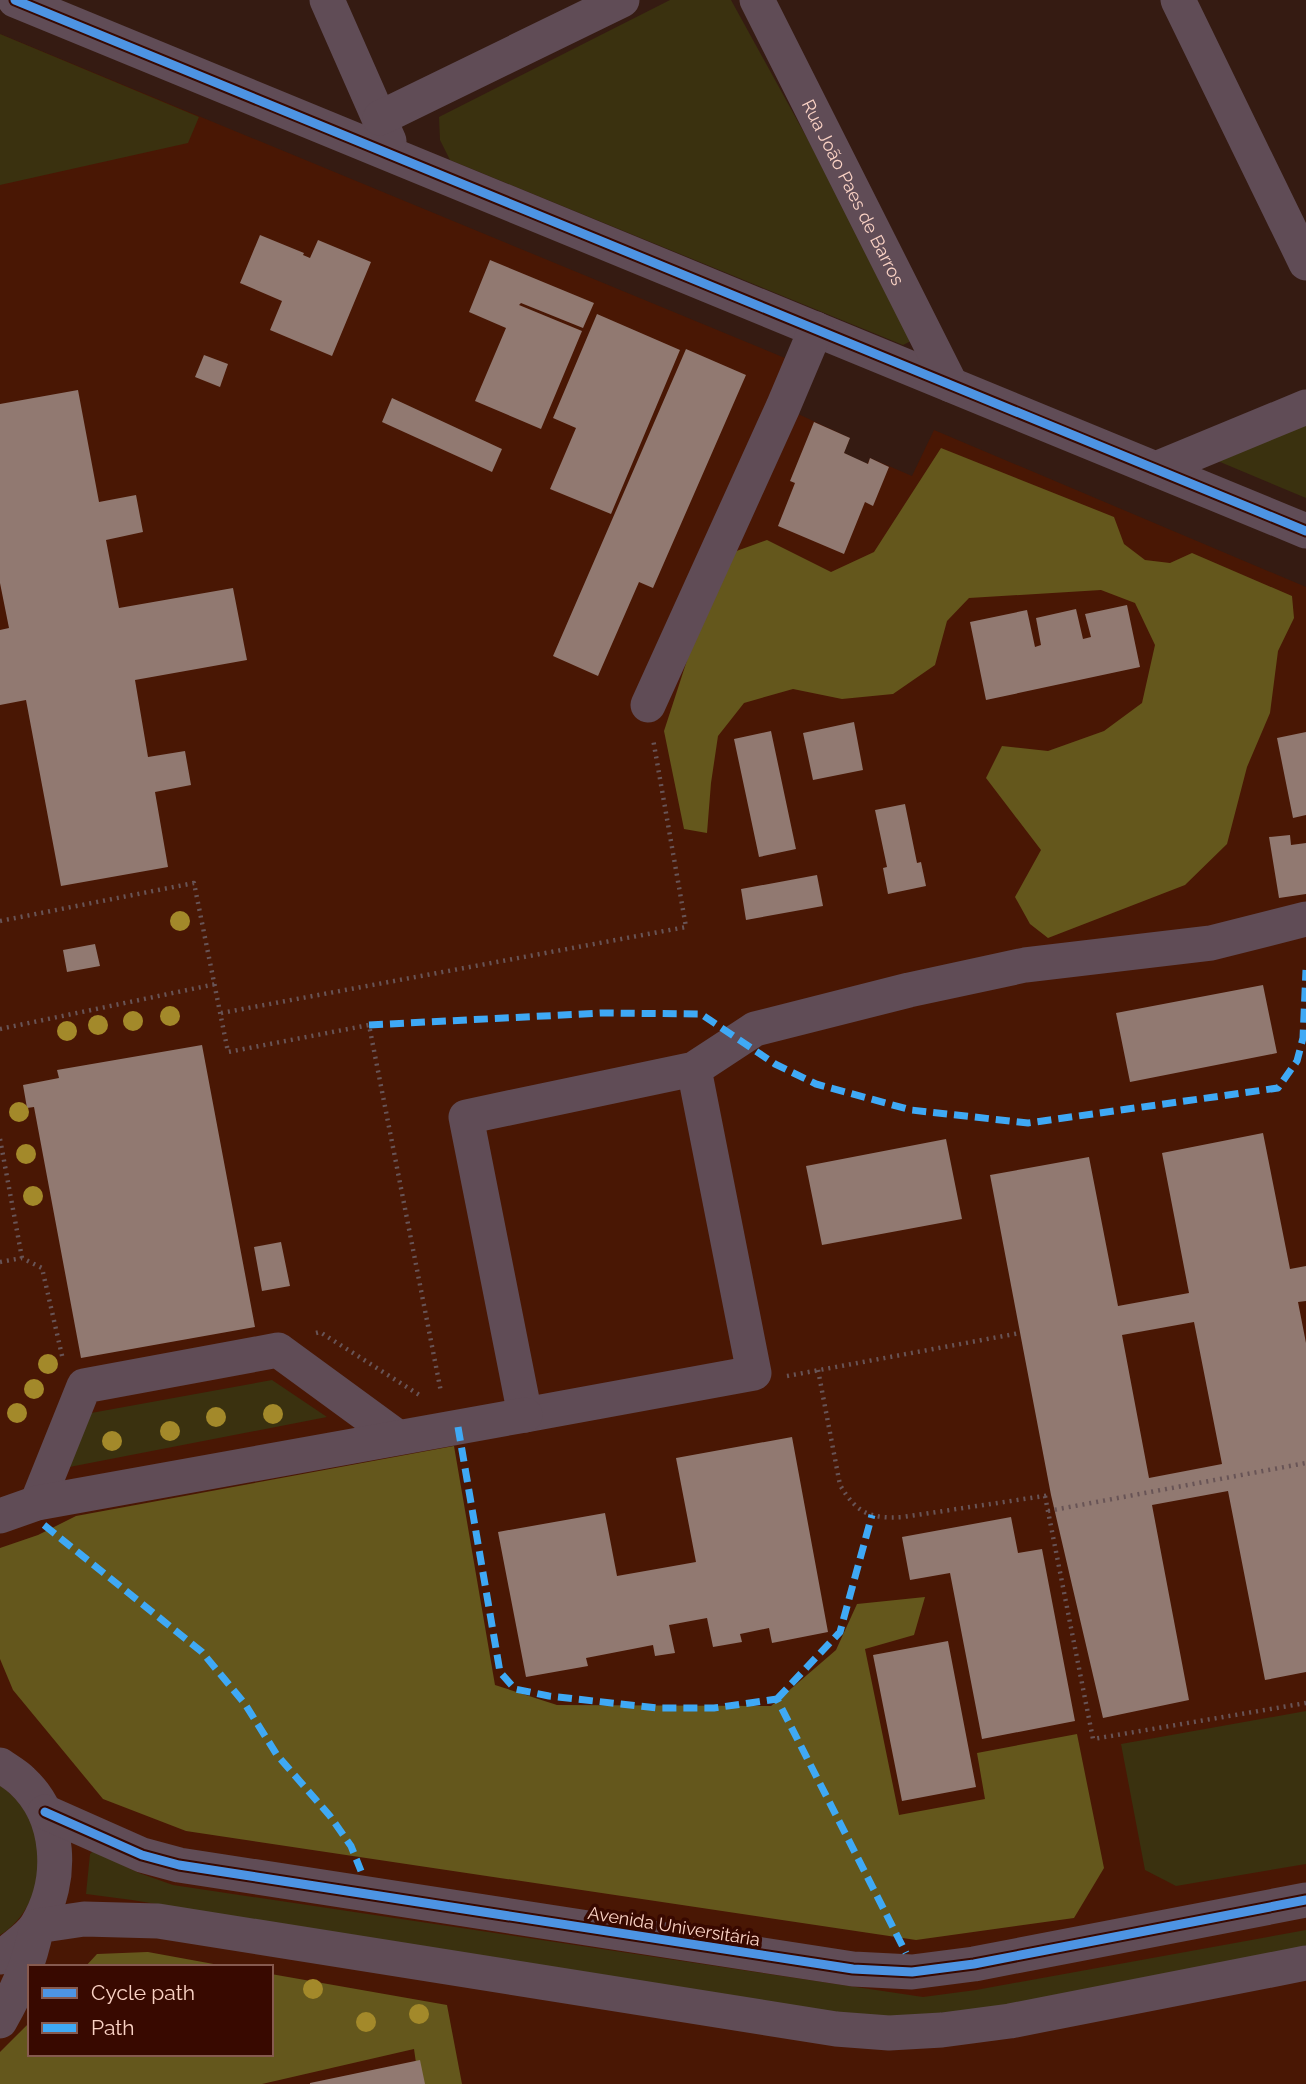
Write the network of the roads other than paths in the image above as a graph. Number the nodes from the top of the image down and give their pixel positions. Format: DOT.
graph roads {
  1 [pos="15,0"];
  2 [pos="327,0"];
  3 [pos="622,0"];
  4 [pos="757,0"];
  5 [pos="1178,0"];
  6 [pos="380,118"];
  7 [pos="397,158"];
  8 [pos="1306,263"];
  9 [pos="816,329"];
  10 [pos="951,385"];
  11 [pos="1306,407"];
  12 [pos="1156,469"];
  13 [pos="1306,531"];
  14 [pos="648,705"];
  15 [pos="1306,919"];
  16 [pos="694,1069"];
  17 [pos="525,1415"];
  18 [pos="397,1437"];
  19 [pos="11,1510"];
  20 [pos="0,1765"];
  21 [pos="45,1812"];
  22 [pos="1306,1900"];
  23 [pos="37,1926"];
  24 [pos="0,1957"];
  25 [pos="1306,1963"];
  26 [pos="28,1965"];
  27 [pos="28,1966"];
  28 [pos="0,2021"];
  1 -- 7 [label="street"];
  2 -- 6 [label="street"];
  3 -- 6 [label="street"];
  4 -- 10 [label="street, Rua João Paes de Barros"];
  5 -- 8 [label="street"];
  6 -- 7 [label="street"];
  7 -- 9 [label="street"];
  9 -- 10 [label="street"];
  9 -- 14 [label="street"];
  10 -- 12 [label="street"];
  11 -- 12 [label="street"];
  12 -- 13 [label="street"];
  15 -- 16 [label="street"];
  16 -- 17 [label="street"];
  16 -- 17 [label="street"];
  17 -- 18 [label="street"];
  18 -- 19 [label="street"];
  18 -- 19 [label="street"];
  20 -- 21 [label="street"];
  21 -- 22 [label="street, Avenida Universitária"];
  21 -- 23 [label="street"];
  23 -- 24 [label="street"];
  23 -- 25 [label="street"];
  23 -- 26 [label="street"];
  27 -- 28 [label="street"];
}
